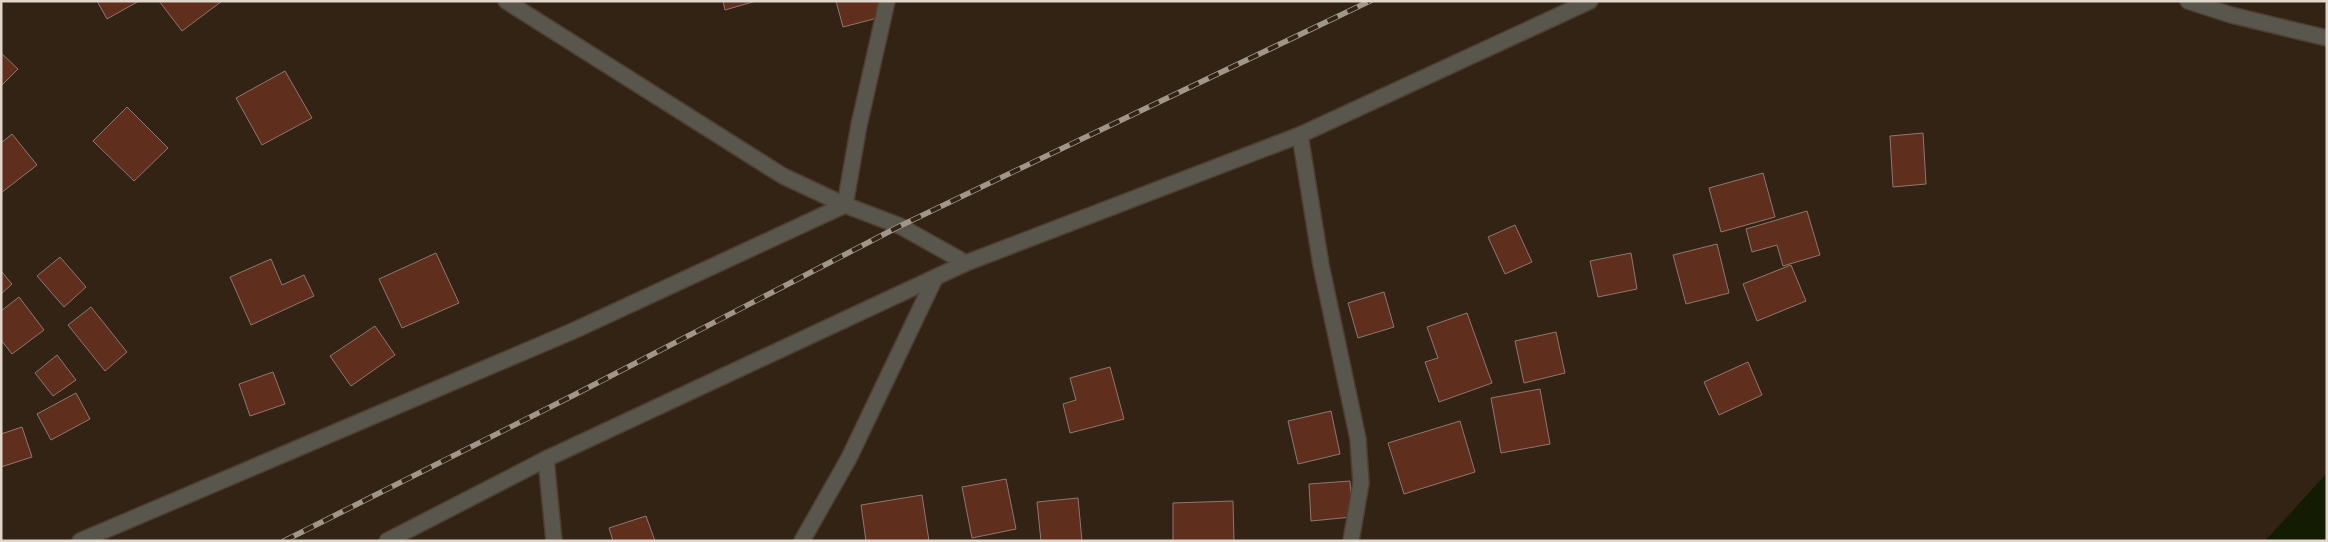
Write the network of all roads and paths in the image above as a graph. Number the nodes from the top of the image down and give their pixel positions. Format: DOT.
graph roads {
  1 [pos="506,1"];
  2 [pos="887,1"];
  3 [pos="1590,1"];
  4 [pos="2188,1"];
  5 [pos="2327,38"];
  6 [pos="1300,135"];
  7 [pos="845,204"];
  8 [pos="966,263"];
  9 [pos="935,278"];
  10 [pos="546,459"];
  11 [pos="80,541"];
  12 [pos="387,541"];
  13 [pos="554,541"];
  14 [pos="802,541"];
  15 [pos="1351,541"];
  1 -- 7 [label="street"];
  2 -- 7 [label="street"];
  3 -- 6 [label="street"];
  4 -- 5 [label="street"];
  6 -- 8 [label="street"];
  6 -- 15 [label="street"];
  7 -- 8 [label="street"];
  7 -- 11 [label="street"];
  8 -- 9 [label="street"];
  9 -- 10 [label="street"];
  9 -- 14 [label="street"];
  10 -- 12 [label="street"];
  10 -- 13 [label="street"];
}
